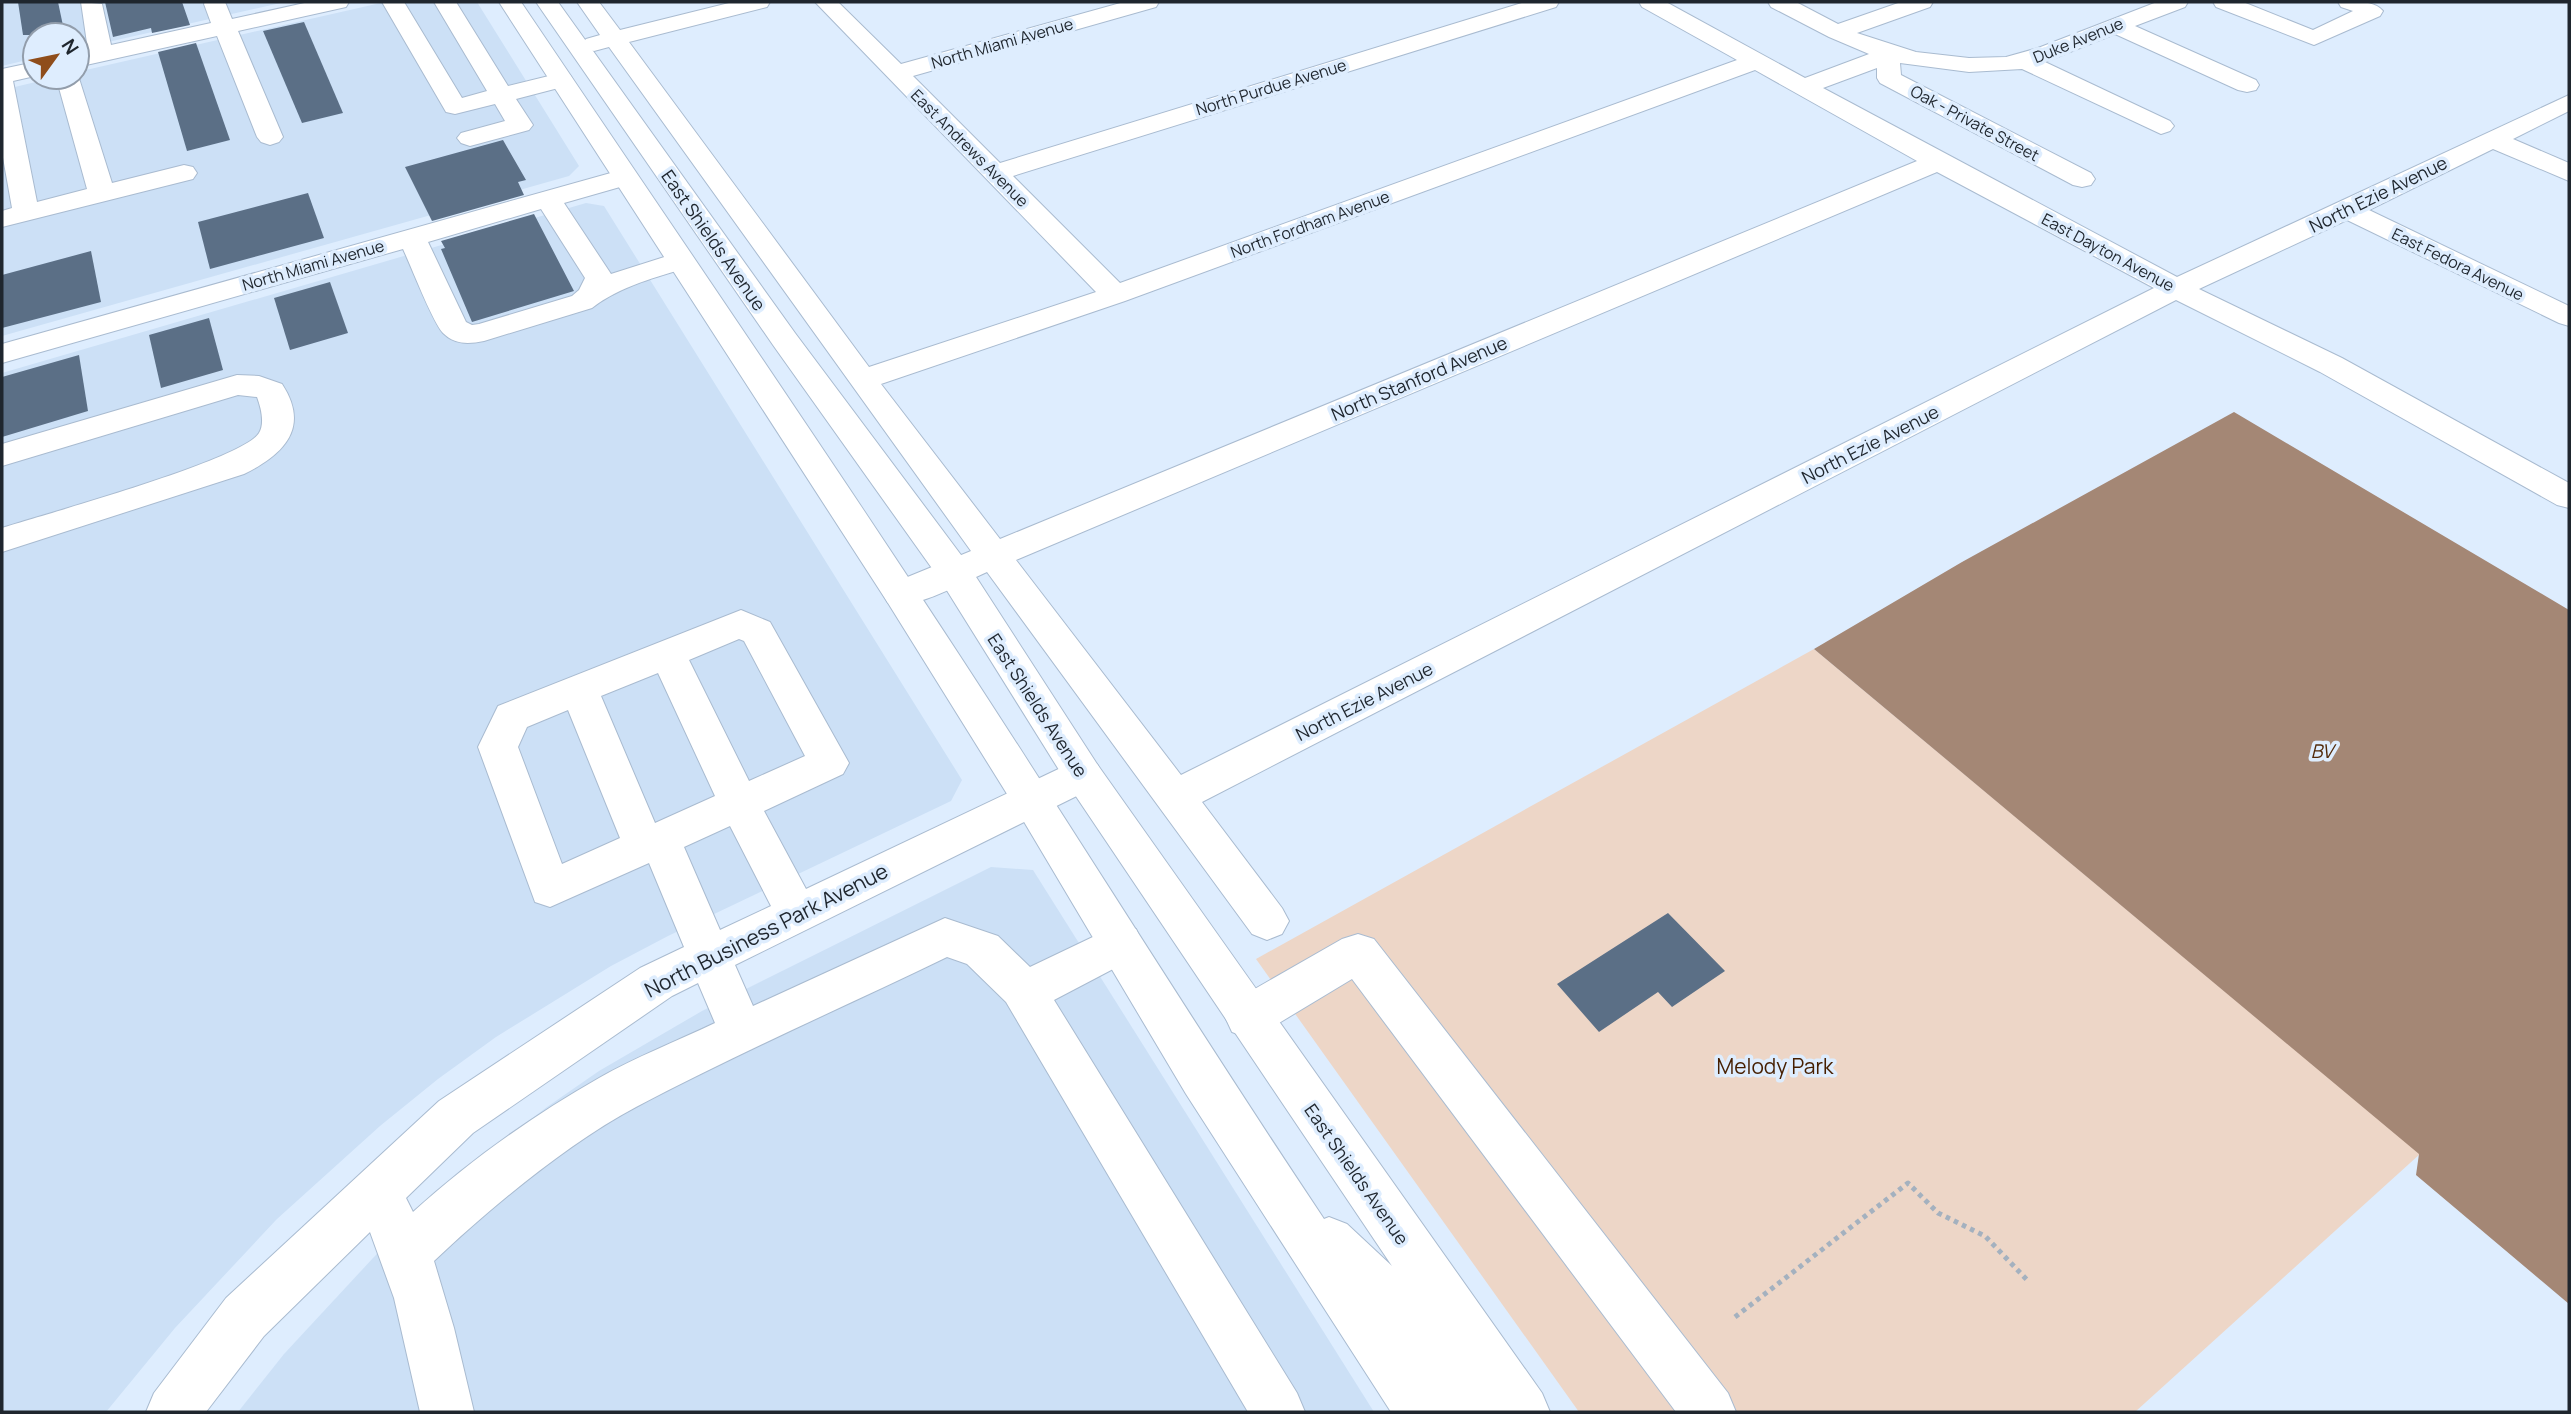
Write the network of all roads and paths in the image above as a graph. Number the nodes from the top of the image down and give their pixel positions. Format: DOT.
graph roads {
  1 [pos="214,2"];
  2 [pos="338,2"];
  3 [pos="393,2"];
  4 [pos="445,2"];
  5 [pos="510,2"];
  6 [pos="547,2"];
  7 [pos="588,2"];
  8 [pos="760,2"];
  9 [pos="826,2"];
  10 [pos="1148,2"];
  11 [pos="1548,2"];
  12 [pos="1650,2"];
  13 [pos="1779,2"];
  14 [pos="1922,2"];
  15 [pos="2177,2"];
  16 [pos="2224,2"];
  17 [pos="2349,2"];
  18 [pos="91,4"];
  19 [pos="281,8"];
  20 [pos="2113,25"];
  21 [pos="223,27"];
  22 [pos="1837,32"];
  23 [pos="599,43"];
  24 [pos="101,54"];
  25 [pos="1888,55"];
  26 [pos="91,56"];
  27 [pos="1757,61"];
  28 [pos="2025,61"];
  29 [pos="21,72"];
  30 [pos="896,73"];
  31 [pos="2,76"];
  32 [pos="561,80"];
  33 [pos="2,83"];
  34 [pos="2247,85"];
  35 [pos="1804,87"];
  36 [pos="72,91"];
  37 [pos="502,95"];
  38 [pos="2569,102"];
  39 [pos="2161,126"];
  40 [pos="270,137"];
  41 [pos="470,138"];
  42 [pos="2491,139"];
  43 [pos="1938,162"];
  44 [pos="184,173"];
  45 [pos="995,173"];
  46 [pos="2569,173"];
  47 [pos="625,177"];
  48 [pos="2082,179"];
  49 [pos="102,194"];
  50 [pos="548,198"];
  51 [pos="2347,210"];
  52 [pos="14,216"];
  53 [pos="412,237"];
  54 [pos="654,269"];
  55 [pos="2177,288"];
  56 [pos="592,294"];
  57 [pos="1115,295"];
  58 [pos="2569,317"];
  59 [pos="2,354"];
  60 [pos="862,380"];
  61 [pos="2,455"];
  62 [pos="2569,497"];
  63 [pos="2,540"];
  64 [pos="995,555"];
  65 [pos="954,572"];
  66 [pos="901,594"];
  67 [pos="667,653"];
  68 [pos="579,689"];
  69 [pos="1083,775"];
  70 [pos="1175,797"];
  71 [pos="1031,799"];
  72 [pos="739,803"];
  73 [pos="652,843"];
  74 [pos="797,913"];
  75 [pos="1267,921"];
  76 [pos="1120,943"];
  77 [pos="711,955"];
  78 [pos="1022,988"];
  79 [pos="1248,1017"];
  80 [pos="742,1033"];
  81 [pos="375,1194"];
  82 [pos="1282,1198"];
  83 [pos="404,1255"];
  84 [pos="2028,1281"];
  85 [pos="1735,1317"];
  86 [pos="173,1412"];
  87 [pos="447,1412"];
  88 [pos="1278,1412"];
  89 [pos="1423,1412"];
  90 [pos="1467,1412"];
  91 [pos="1523,1412"];
  92 [pos="1709,1412"];
  1 -- 21 [label="street"];
  2 -- 19 [label="street"];
  3 -- 37 [label="street"];
  4 -- 37 [label="street"];
  5 -- 32 [label="street, East Shields Avenue"];
  6 -- 23 [label="street, East Shields Avenue"];
  7 -- 23 [label="street, East Shields Avenue"];
  8 -- 23 [label="street"];
  9 -- 30 [label="street, East Andrews Avenue"];
  10 -- 30 [label="street, North Miami Avenue"];
  11 -- 45 [label="street, North Purdue Avenue"];
  12 -- 27 [label="street, East Dayton Avenue"];
  13 -- 22 [label="street, Duke Avenue"];
  14 -- 22 [label="street"];
  15 -- 20 [label="street, Duke Avenue"];
  16 -- 17 [label="street"];
  18 -- 24 [label="street"];
  19 -- 21 [label="street"];
  20 -- 28 [label="street, Duke Avenue"];
  20 -- 34 [label="street"];
  21 -- 24 [label="street"];
  21 -- 40 [label="street"];
  22 -- 25 [label="street, Duke Avenue"];
  23 -- 60 [label="street, East Shields Avenue"];
  23 -- 65 [label="street, East Shields Avenue"];
  24 -- 26 [label="street"];
  25 -- 28 [label="street, Duke Avenue"];
  25 -- 35 [label="street"];
  25 -- 48 [label="street, Oak - Private Street"];
  27 -- 35 [label="street, East Dayton Avenue"];
  27 -- 57 [label="street, North Fordham Avenue"];
  28 -- 39 [label="street"];
  29 -- 31 [label="street"];
  30 -- 45 [label="street, East Andrews Avenue"];
  32 -- 37 [label="street"];
  32 -- 47 [label="street, East Shields Avenue"];
  33 -- 52 [label="street"];
  35 -- 43 [label="street, East Dayton Avenue"];
  36 -- 49 [label="street"];
  37 -- 41 [label="street"];
  38 -- 42 [label="street, North Ezie Avenue"];
  42 -- 46 [label="street"];
  42 -- 51 [label="street, North Ezie Avenue"];
  43 -- 55 [label="street, East Dayton Avenue"];
  43 -- 64 [label="street, North Stanford Avenue"];
  44 -- 49 [label="street"];
  45 -- 57 [label="street, East Andrews Avenue"];
  47 -- 50 [label="street, North Miami Avenue"];
  47 -- 54 [label="street, East Shields Avenue"];
  49 -- 52 [label="street"];
  50 -- 53 [label="street, North Miami Avenue"];
  50 -- 56 [label="street"];
  51 -- 55 [label="street, North Ezie Avenue"];
  51 -- 58 [label="street, East Fedora Avenue"];
  53 -- 56 [label="street"];
  53 -- 59 [label="street, North Miami Avenue"];
  54 -- 56 [label="street"];
  54 -- 66 [label="street, East Shields Avenue"];
  55 -- 62 [label="street, East Dayton Avenue"];
  55 -- 70 [label="street, North Ezie Avenue"];
  57 -- 60 [label="street, North Fordham Avenue"];
  60 -- 64 [label="street, East Shields Avenue"];
  61 -- 63 [label="street"];
  64 -- 65 [label="street, North Stanford Avenue"];
  64 -- 70 [label="street, East Shields Avenue"];
  65 -- 66 [label="street, North Stanford Avenue"];
  65 -- 69 [label="street, East Shields Avenue"];
  66 -- 71 [label="street, East Shields Avenue"];
  67 -- 68 [label="street"];
  67 -- 72 [label="street"];
  67 -- 72 [label="street"];
  68 -- 73 [label="street"];
  68 -- 73 [label="street"];
  69 -- 71 [label="street, North Business Park Avenue"];
  69 -- 79 [label="street, East Shields Avenue"];
  70 -- 75 [label="street, East Shields Avenue"];
  71 -- 74 [label="street, North Business Park Avenue"];
  71 -- 76 [label="street, East Shields Avenue"];
  72 -- 73 [label="street"];
  72 -- 74 [label="street"];
  73 -- 77 [label="street"];
  74 -- 77 [label="street, North Business Park Avenue"];
  76 -- 78 [label="street"];
  76 -- 82 [label="street, East Shields Avenue"];
  77 -- 80 [label="street"];
  77 -- 81 [label="street, North Business Park Avenue"];
  78 -- 80 [label="street"];
  78 -- 88 [label="street"];
  79 -- 91 [label="street, East Shields Avenue"];
  79 -- 92 [label="street"];
  80 -- 83 [label="street"];
  81 -- 83 [label="street"];
  81 -- 86 [label="street, North Business Park Avenue"];
  82 -- 89 [label="street, East Shields Avenue"];
  82 -- 90 [label="street"];
  83 -- 87 [label="street"];
  84 -- 85 [label="path"];
}
